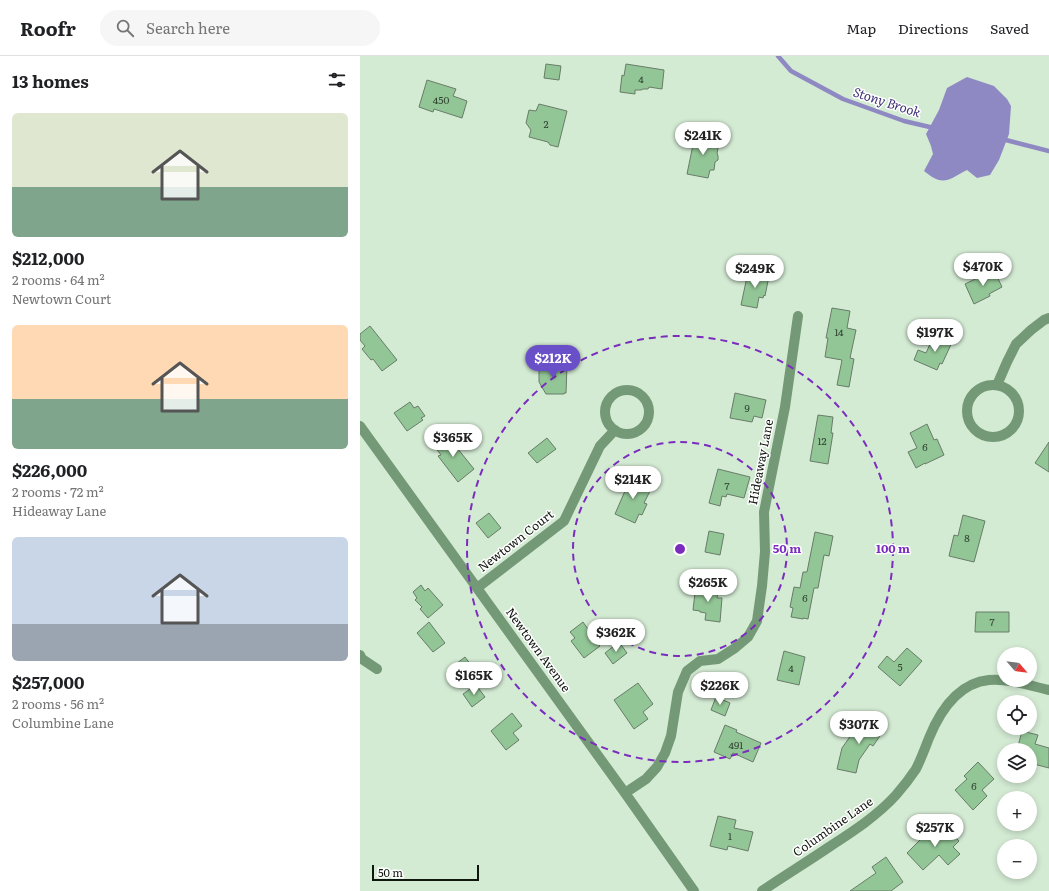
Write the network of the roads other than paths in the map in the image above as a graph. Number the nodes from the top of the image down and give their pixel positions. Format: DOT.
graph roads {
  1 [pos="798,316"];
  2 [pos="1049,318"];
  3 [pos="997,385"];
  4 [pos="360,426"];
  5 [pos="615,430"];
  6 [pos="477,588"];
  7 [pos="360,655"];
  8 [pos="377,669"];
  9 [pos="1049,690"];
  10 [pos="625,793"];
  11 [pos="694,891"];
  12 [pos="762,891"];
  1 -- 10 [label="street, Hideaway Lane"];
  2 -- 3 [label="street"];
  3 -- 3 [label="street"];
  4 -- 6 [label="street, Newtown Avenue"];
  5 -- 5 [label="street"];
  5 -- 6 [label="street, Newtown Court"];
  6 -- 10 [label="street, Newtown Avenue"];
  7 -- 8 [label="street"];
  9 -- 12 [label="street, Columbine Lane"];
  10 -- 11 [label="street, Newtown Avenue"];
}
